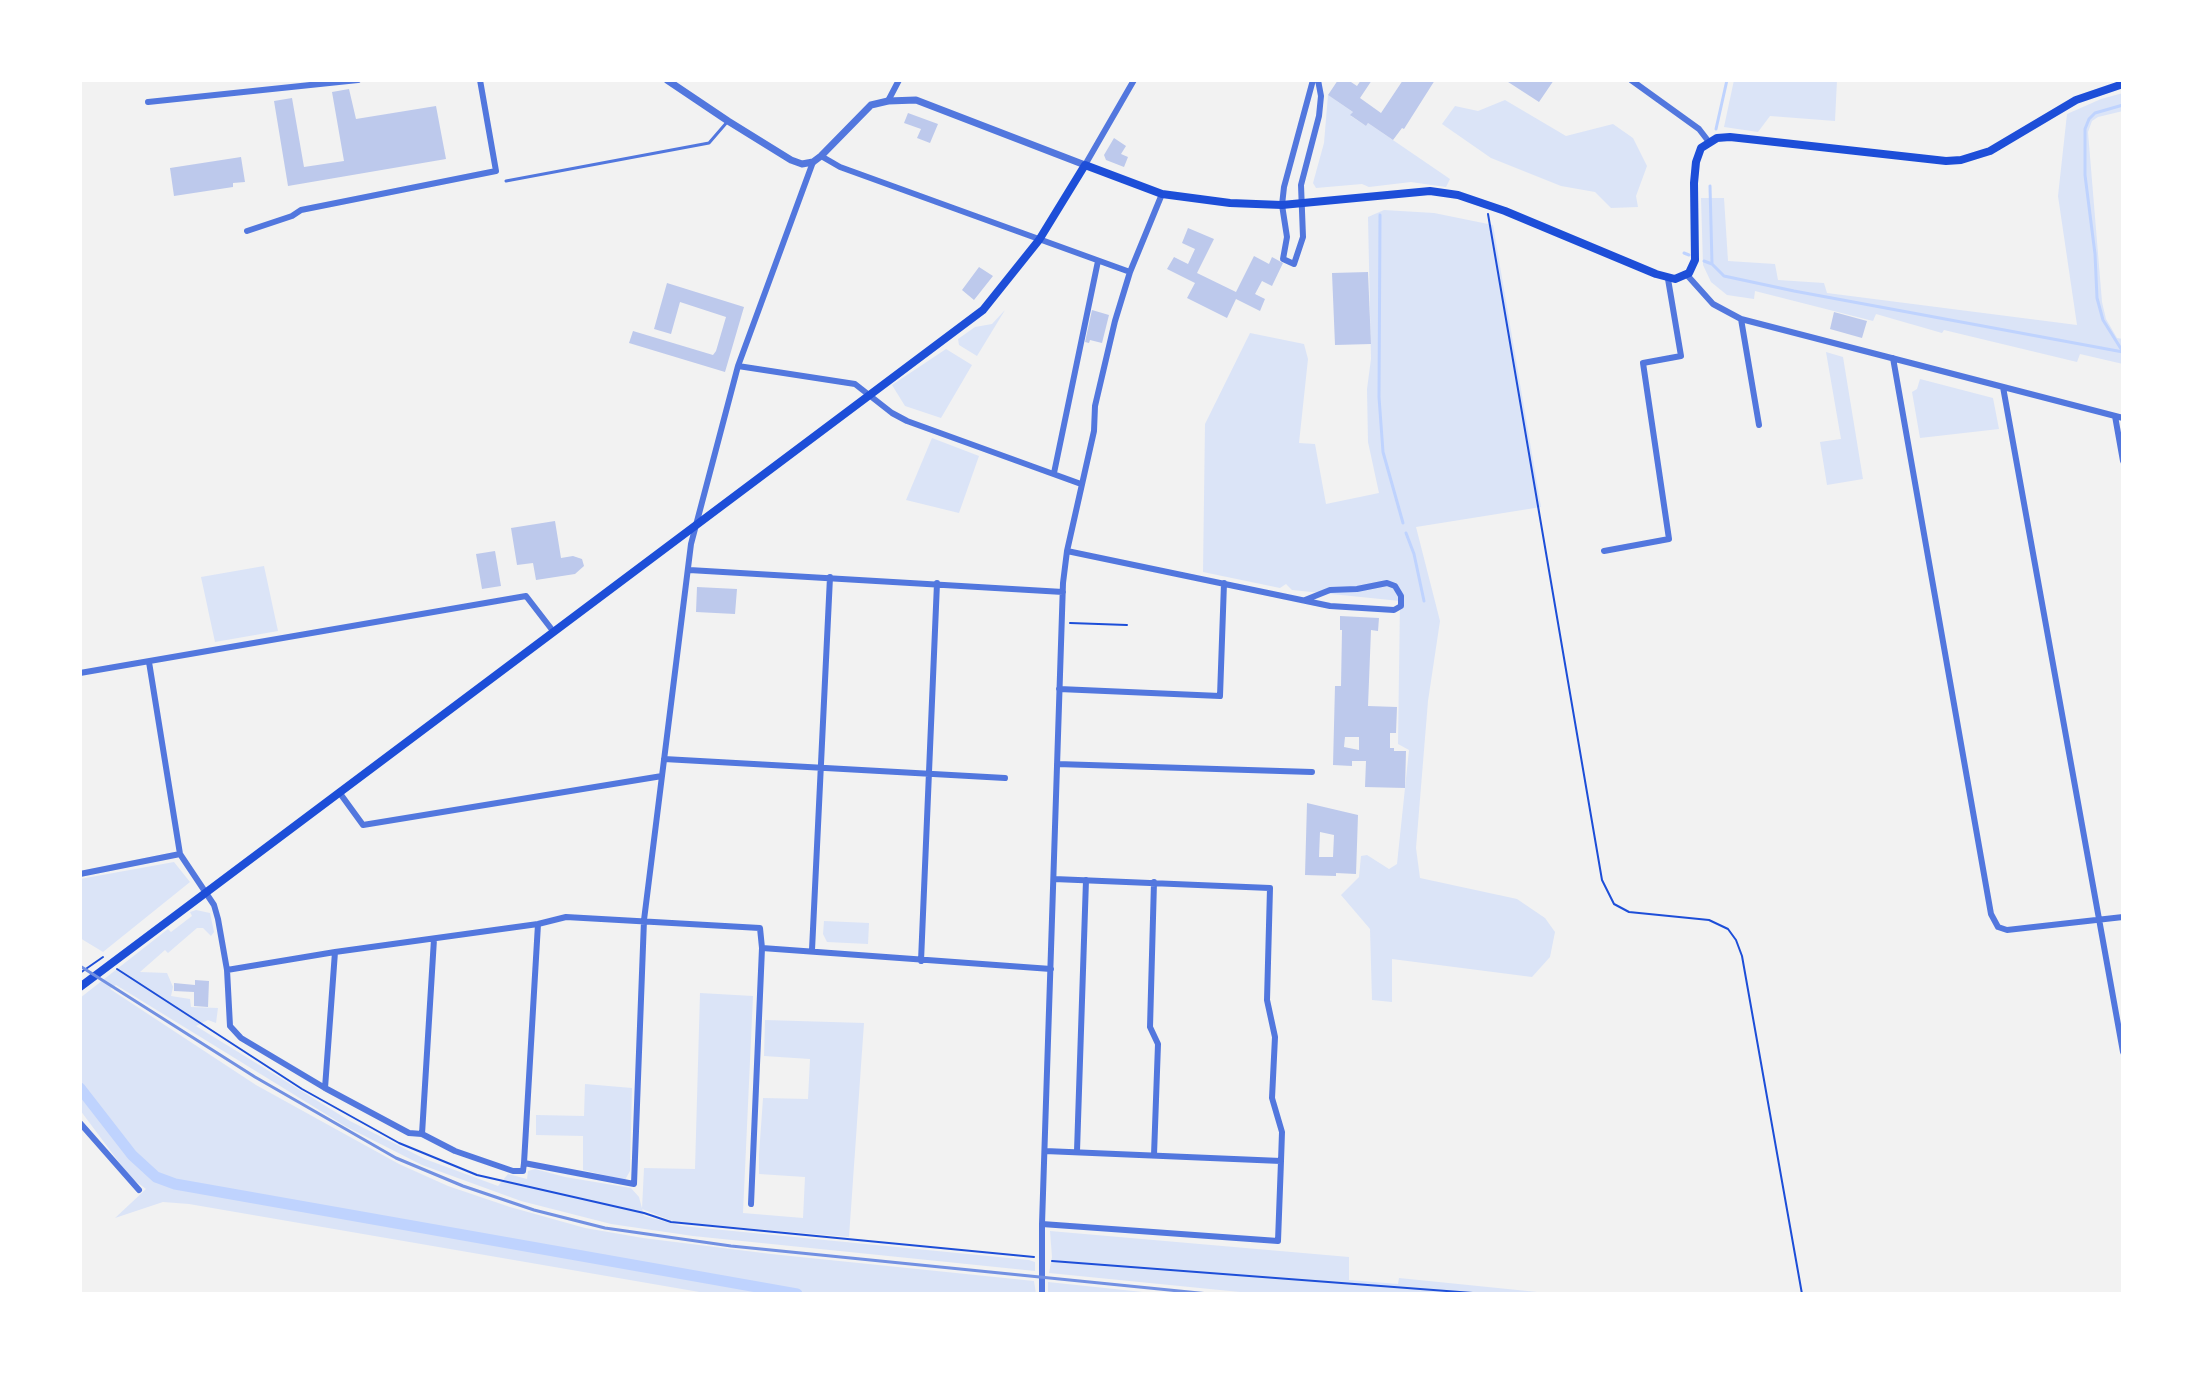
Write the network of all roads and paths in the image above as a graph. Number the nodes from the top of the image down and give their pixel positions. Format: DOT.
graph roads {
  1 [pos="358,80"];
  2 [pos="480,80"];
  3 [pos="667,80"];
  4 [pos="899,80"];
  5 [pos="1134,80"];
  6 [pos="1316,80"];
  7 [pos="1631,80"];
  8 [pos="2123,84"];
  9 [pos="888,101"];
  10 [pos="148,102"];
  11 [pos="728,121"];
  12 [pos="1709,142"];
  13 [pos="821,156"];
  14 [pos="813,162"];
  15 [pos="1085,165"];
  16 [pos="506,181"];
  17 [pos="1162,194"];
  18 [pos="1302,203"];
  19 [pos="1282,205"];
  20 [pos="1488,217"];
  21 [pos="247,231"];
  22 [pos="1039,240"];
  23 [pos="1098,261"];
  24 [pos="1130,272"];
  25 [pos="1687,275"];
  26 [pos="1668,279"];
  27 [pos="1741,319"];
  28 [pos="1893,358"];
  29 [pos="738,366"];
  30 [pos="2003,387"];
  31 [pos="868,394"];
  32 [pos="2119,417"];
  33 [pos="1759,425"];
  34 [pos="2123,461"];
  35 [pos="1054,473"];
  36 [pos="1081,484"];
  37 [pos="696,526"];
  38 [pos="1067,551"];
  39 [pos="1604,551"];
  40 [pos="689,570"];
  41 [pos="830,577"];
  42 [pos="937,583"];
  43 [pos="1224,583"];
  44 [pos="1063,592"];
  45 [pos="1305,600"];
  46 [pos="1061,623"];
  47 [pos="1127,625"];
  48 [pos="553,631"];
  49 [pos="149,662"];
  50 [pos="80,673"];
  51 [pos="1059,689"];
  52 [pos="664,759"];
  53 [pos="1057,764"];
  54 [pos="821,768"];
  55 [pos="928,772"];
  56 [pos="1312,772"];
  57 [pos="662,776"];
  58 [pos="1005,778"];
  59 [pos="339,792"];
  60 [pos="180,854"];
  61 [pos="80,874"];
  62 [pos="1054,879"];
  63 [pos="1086,880"];
  64 [pos="1154,882"];
  65 [pos="206,893"];
  66 [pos="2123,917"];
  67 [pos="644,920"];
  68 [pos="2098,922"];
  69 [pos="538,924"];
  70 [pos="434,939"];
  71 [pos="762,948"];
  72 [pos="812,950"];
  73 [pos="335,952"];
  74 [pos="102,955"];
  75 [pos="921,961"];
  76 [pos="1051,969"];
  77 [pos="227,970"];
  78 [pos="80,973"];
  79 [pos="80,987"];
  80 [pos="2123,1052"];
  81 [pos="325,1088"];
  82 [pos="80,1123"];
  83 [pos="422,1134"];
  84 [pos="1045,1151"];
  85 [pos="1077,1151"];
  86 [pos="1154,1155"];
  87 [pos="1281,1161"];
  88 [pos="524,1163"];
  89 [pos="139,1190"];
  90 [pos="751,1204"];
  91 [pos="1042,1224"];
  92 [pos="1042,1260"];
  93 [pos="1042,1294"];
  94 [pos="1486,1294"];
  95 [pos="1802,1294"];
  1 -- 10 [label="street"];
  2 -- 21 [label="street"];
  3 -- 11 [label="street"];
  4 -- 9 [label="street"];
  5 -- 15 [label="street"];
  6 -- 18 [label="street"];
  6 -- 19 [label="street"];
  7 -- 12 [label="street"];
  8 -- 12 [label="main road"];
  9 -- 13 [label="street"];
  9 -- 15 [label="street"];
  11 -- 14 [label="street"];
  11 -- 16 [label="lane"];
  12 -- 25 [label="main road"];
  13 -- 14 [label="street"];
  13 -- 22 [label="street"];
  14 -- 29 [label="street"];
  15 -- 17 [label="main road"];
  15 -- 22 [label="main road"];
  17 -- 19 [label="main road"];
  17 -- 24 [label="street"];
  18 -- 19 [label="main road"];
  18 -- 19 [label="street"];
  18 -- 26 [label="main road"];
  20 -- 95 [label="path"];
  22 -- 23 [label="street"];
  22 -- 31 [label="main road"];
  23 -- 24 [label="street"];
  23 -- 35 [label="street"];
  24 -- 36 [label="street"];
  25 -- 26 [label="main road"];
  25 -- 27 [label="street"];
  26 -- 39 [label="street"];
  27 -- 28 [label="street"];
  27 -- 33 [label="street"];
  28 -- 30 [label="street"];
  28 -- 68 [label="street"];
  29 -- 31 [label="street"];
  29 -- 37 [label="street"];
  30 -- 32 [label="street"];
  30 -- 68 [label="street"];
  31 -- 35 [label="street"];
  31 -- 37 [label="main road"];
  32 -- 34 [label="street"];
  35 -- 36 [label="street"];
  36 -- 38 [label="street"];
  37 -- 40 [label="street"];
  37 -- 48 [label="main road"];
  38 -- 43 [label="street"];
  38 -- 44 [label="street"];
  40 -- 41 [label="street"];
  40 -- 52 [label="street"];
  41 -- 42 [label="street"];
  41 -- 54 [label="street"];
  42 -- 44 [label="street"];
  42 -- 55 [label="street"];
  43 -- 45 [label="street"];
  43 -- 51 [label="street"];
  44 -- 46 [label="street"];
  45 -- 45 [label="street"];
  46 -- 47 [label="path"];
  46 -- 51 [label="street"];
  48 -- 49 [label="street"];
  48 -- 59 [label="main road"];
  49 -- 50 [label="street"];
  49 -- 60 [label="street"];
  51 -- 53 [label="street"];
  52 -- 54 [label="street"];
  52 -- 57 [label="street"];
  53 -- 56 [label="street"];
  53 -- 62 [label="street"];
  54 -- 55 [label="street"];
  54 -- 72 [label="street"];
  55 -- 58 [label="street"];
  55 -- 75 [label="street"];
  57 -- 59 [label="street"];
  57 -- 67 [label="street"];
  59 -- 65 [label="main road"];
  60 -- 61 [label="street"];
  60 -- 65 [label="street"];
  62 -- 63 [label="street"];
  62 -- 76 [label="street"];
  63 -- 64 [label="street"];
  63 -- 85 [label="street"];
  64 -- 86 [label="street"];
  64 -- 87 [label="street"];
  65 -- 77 [label="street"];
  65 -- 79 [label="main road"];
  66 -- 68 [label="street"];
  67 -- 69 [label="street"];
  67 -- 71 [label="street"];
  67 -- 88 [label="street"];
  68 -- 80 [label="street"];
  69 -- 70 [label="street"];
  69 -- 88 [label="street"];
  70 -- 73 [label="street"];
  70 -- 83 [label="street"];
  71 -- 72 [label="street"];
  71 -- 90 [label="street"];
  72 -- 75 [label="street"];
  73 -- 77 [label="street"];
  73 -- 81 [label="street"];
  74 -- 78 [label="path"];
  75 -- 76 [label="street"];
  76 -- 84 [label="street"];
  77 -- 81 [label="street"];
  81 -- 83 [label="street"];
  82 -- 89 [label="street"];
  83 -- 88 [label="street"];
  84 -- 85 [label="street"];
  84 -- 91 [label="street"];
  85 -- 86 [label="street"];
  86 -- 87 [label="street"];
  87 -- 91 [label="street"];
  91 -- 92 [label="street"];
  92 -- 93 [label="street"];
  92 -- 94 [label="path"];
}
